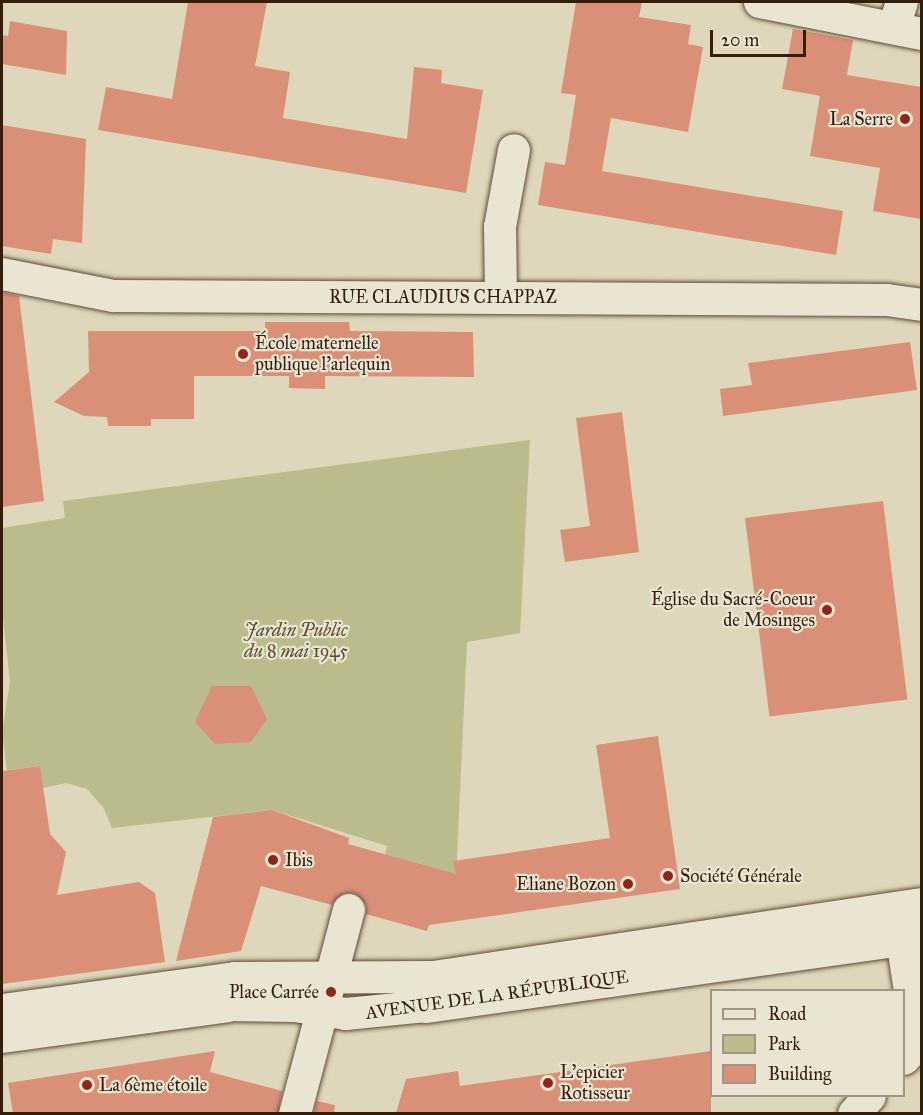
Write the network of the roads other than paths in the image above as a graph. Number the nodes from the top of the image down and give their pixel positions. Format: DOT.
graph roads {
  1 [pos="760,2"];
  2 [pos="906,21"];
  3 [pos="514,150"];
  4 [pos="2,274"];
  5 [pos="921,293"];
  6 [pos="501,297"];
  7 [pos="887,300"];
  8 [pos="921,305"];
  9 [pos="921,904"];
  10 [pos="349,910"];
  11 [pos="911,938"];
  12 [pos="333,975"];
  13 [pos="430,991"];
  14 [pos="232,992"];
  15 [pos="2,1010"];
  16 [pos="324,1010"];
  17 [pos="2,1036"];
  18 [pos="905,1057"];
  19 [pos="868,1097"];
  20 [pos="295,1113"];
  21 [pos="854,1113"];
  1 -- 2 [label="street"];
  3 -- 6 [label="street"];
  4 -- 6 [label="street, RUE CLAUDIUS CHAPPAZ"];
  5 -- 7 [label="street, RUE CLAUDIUS CHAPPAZ"];
  6 -- 7 [label="street, RUE CLAUDIUS CHAPPAZ"];
  7 -- 8 [label="street, RUE CLAUDIUS CHAPPAZ"];
  9 -- 13 [label="main road, AVENUE DE LA RÉPUBLIQUE"];
  10 -- 12 [label="street"];
  11 -- 13 [label="main road, AVENUE DE LA RÉPUBLIQUE"];
  11 -- 18 [label="street"];
  12 -- 13 [label="street, AVENUE DE LA RÉPUBLIQUE"];
  12 -- 14 [label="street, AVENUE DE LA RÉPUBLIQUE"];
  12 -- 16 [label="street"];
  13 -- 16 [label="street, AVENUE DE LA RÉPUBLIQUE"];
  14 -- 15 [label="main road, AVENUE DE LA RÉPUBLIQUE"];
  14 -- 16 [label="street, AVENUE DE LA RÉPUBLIQUE"];
  14 -- 17 [label="main road, AVENUE DE LA RÉPUBLIQUE"];
  16 -- 20 [label="street"];
  19 -- 21 [label="street"];
}
